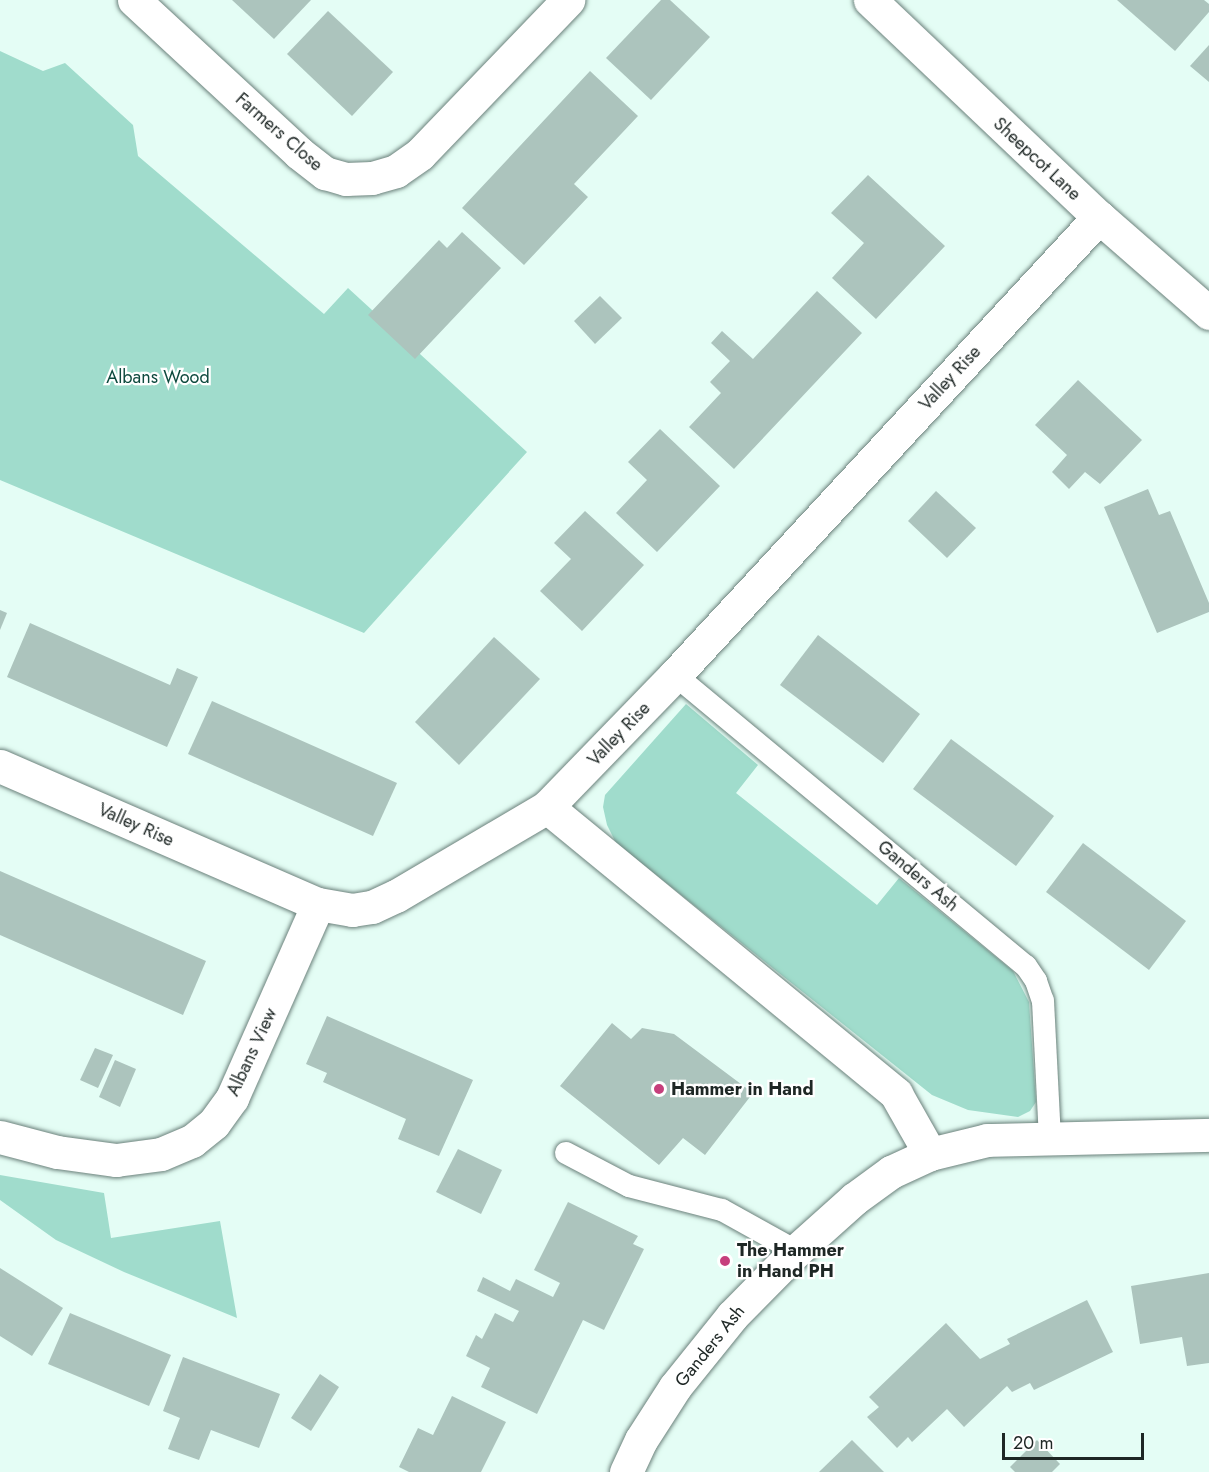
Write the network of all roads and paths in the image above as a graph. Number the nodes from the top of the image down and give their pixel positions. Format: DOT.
graph roads {
  1 [pos="134,0"];
  2 [pos="568,0"];
  3 [pos="870,0"];
  4 [pos="1100,217"];
  5 [pos="1209,313"];
  6 [pos="675,675"];
  7 [pos="0,766"];
  8 [pos="547,807"];
  9 [pos="318,904"];
  10 [pos="1209,1135"];
  11 [pos="0,1137"];
  12 [pos="1050,1137"];
  13 [pos="566,1153"];
  14 [pos="930,1154"];
  15 [pos="796,1251"];
  16 [pos="626,1472"];
  1 -- 2 [label="street, Farmers Close"];
  3 -- 4 [label="street, Sheepcot Lane"];
  4 -- 5 [label="street, Sheepcot Lane"];
  4 -- 6 [label="street, Valley Rise"];
  6 -- 8 [label="street, Valley Rise"];
  6 -- 12 [label="lane, Ganders Ash"];
  7 -- 9 [label="street, Valley Rise"];
  8 -- 9 [label="street, Valley Rise"];
  8 -- 14 [label="street"];
  9 -- 11 [label="street, Albans View"];
  10 -- 12 [label="street, Ganders Ash"];
  12 -- 14 [label="street, Ganders Ash"];
  13 -- 15 [label="lane"];
  14 -- 15 [label="street, Ganders Ash"];
  15 -- 16 [label="street, Ganders Ash"];
}
